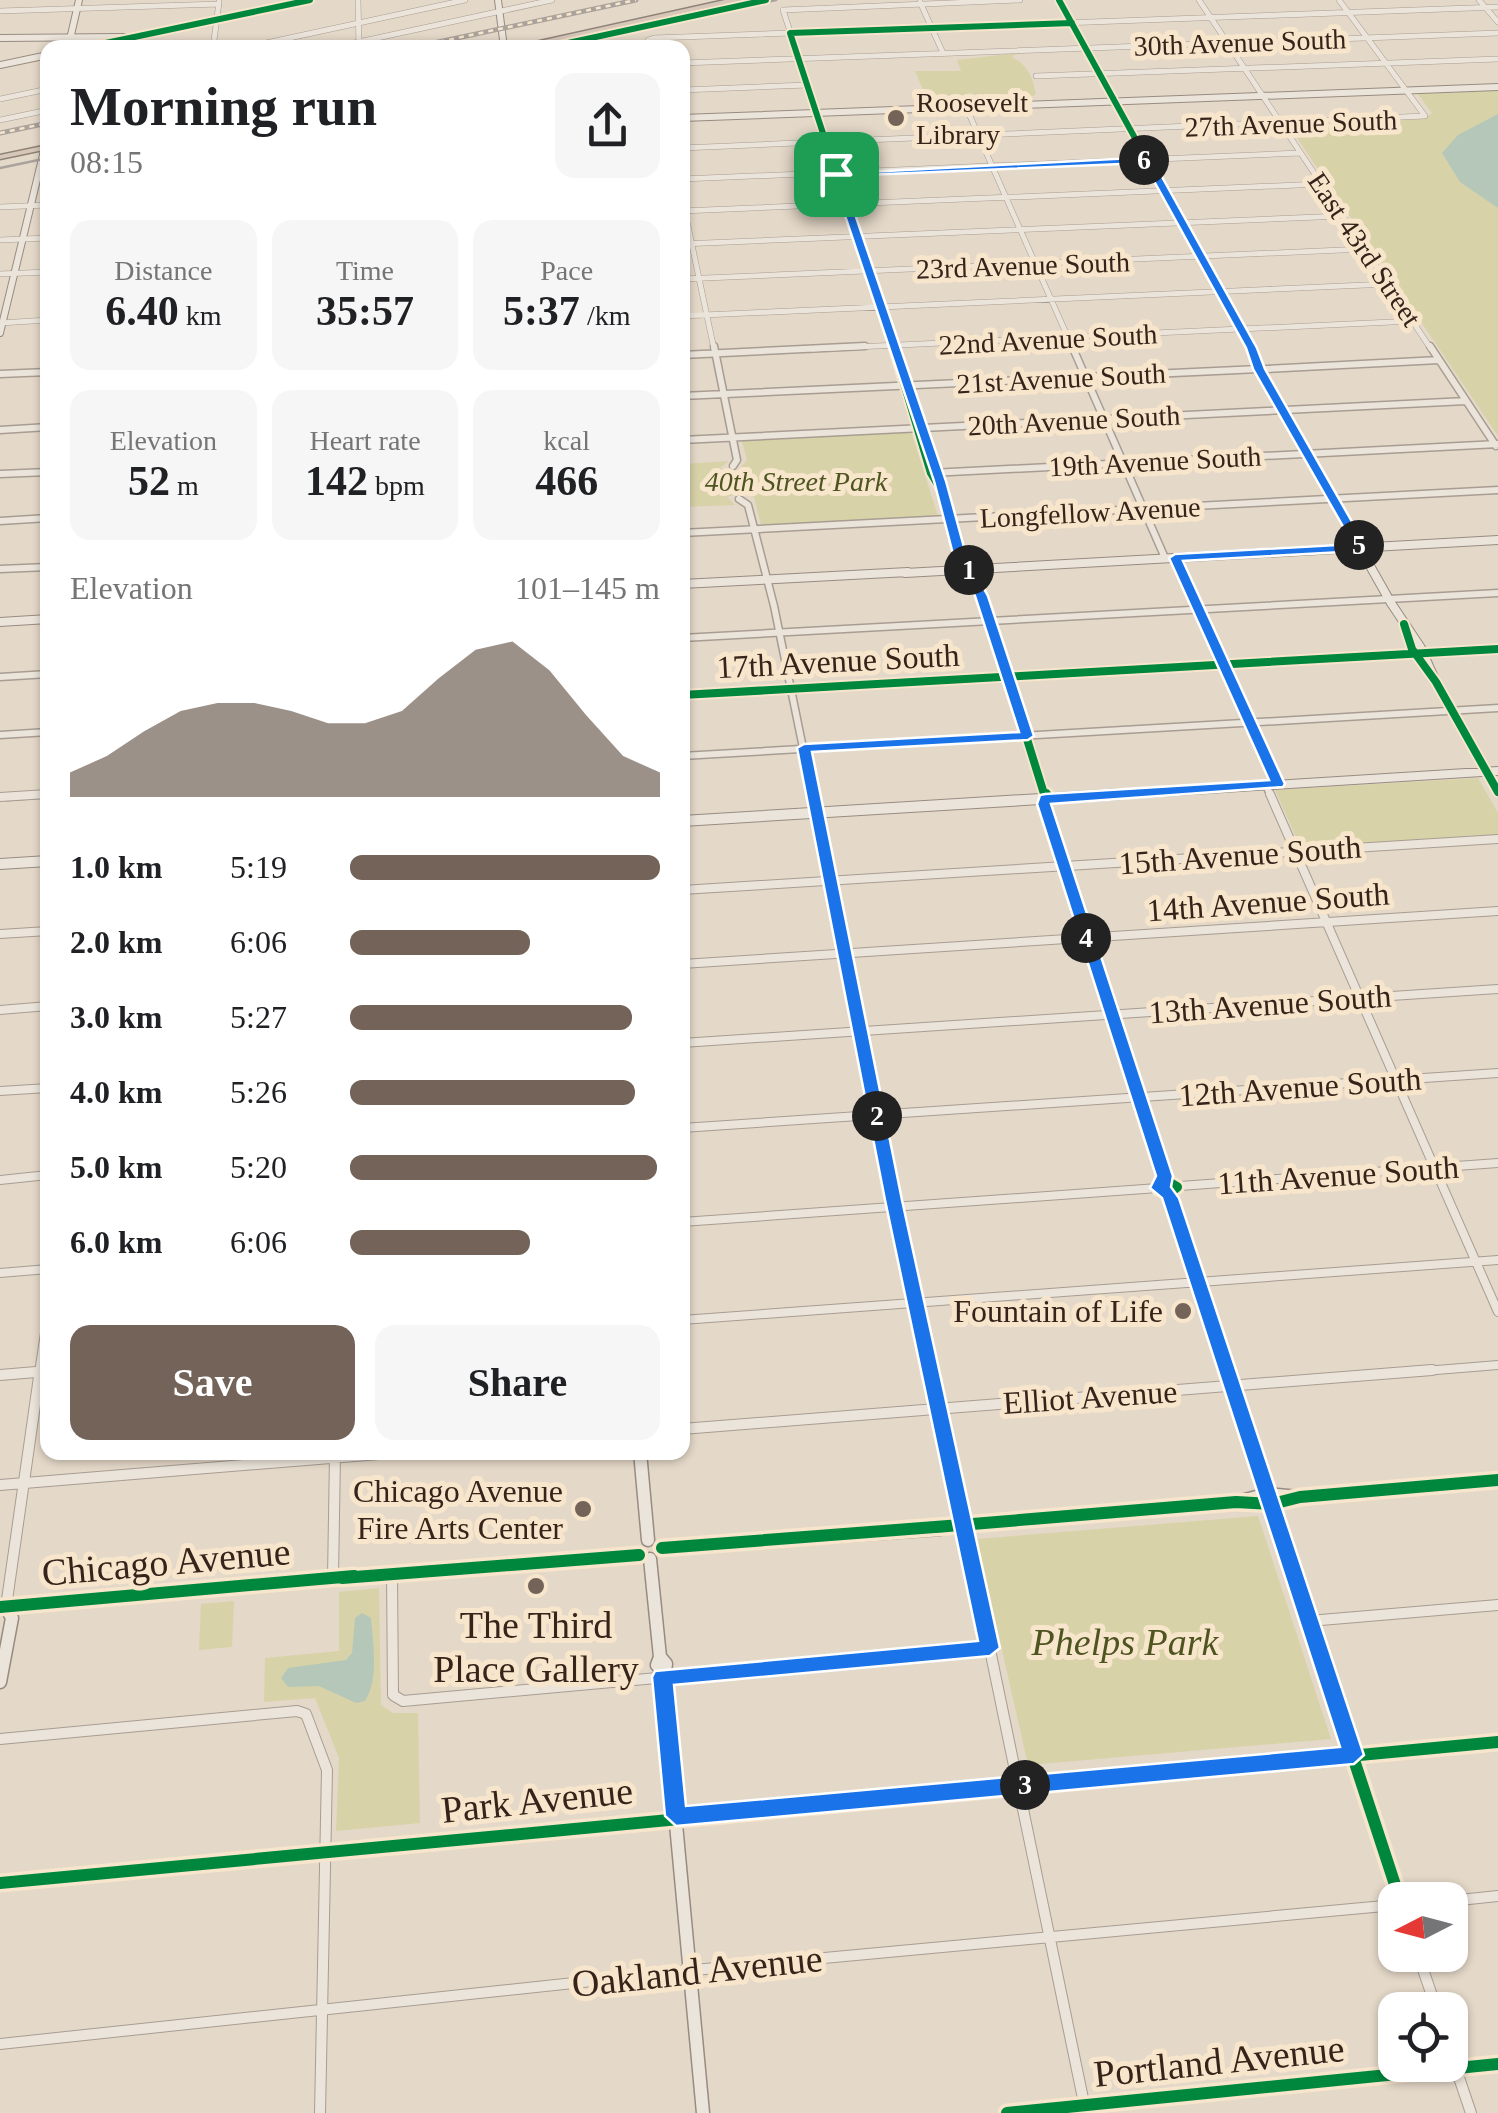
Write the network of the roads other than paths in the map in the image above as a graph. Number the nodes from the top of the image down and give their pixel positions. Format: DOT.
graph roads {
  1 [pos="78,0"];
  2 [pos="310,0"];
  3 [pos="358,0"];
  4 [pos="466,0"];
  5 [pos="498,0"];
  6 [pos="552,0"];
  7 [pos="734,0"];
  8 [pos="751,0"];
  9 [pos="1020,0"];
  10 [pos="1059,0"];
  11 [pos="1199,0"];
  12 [pos="1338,0"];
  13 [pos="1479,0"];
  14 [pos="219,2"];
  15 [pos="920,2"];
  16 [pos="1486,8"];
  17 [pos="1498,8"];
  18 [pos="76,9"];
  19 [pos="0,11"];
  20 [pos="500,11"];
  21 [pos="1349,13"];
  22 [pos="1211,18"];
  23 [pos="216,20"];
  24 [pos="359,22"];
  25 [pos="1498,22"];
  26 [pos="1072,23"];
  27 [pos="932,28"];
  28 [pos="790,33"];
  29 [pos="1498,33"];
  30 [pos="71,36"];
  31 [pos="0,38"];
  32 [pos="126,38"];
  33 [pos="1368,38"];
  34 [pos="70,40"];
  35 [pos="117,40"];
  36 [pos="215,40"];
  37 [pos="279,40"];
  38 [pos="359,40"];
  39 [pos="376,40"];
  40 [pos="505,40"];
  41 [pos="554,40"];
  42 [pos="555,40"];
  43 [pos="650,40"];
  44 [pos="1228,43"];
  45 [pos="1085,48"];
  46 [pos="943,53"];
  47 [pos="40,56"];
  48 [pos="799,59"];
  49 [pos="1498,60"];
  50 [pos="690,63"];
  51 [pos="0,64"];
  52 [pos="1388,64"];
  53 [pos="1244,69"];
  54 [pos="1100,74"];
  55 [pos="1036,76"];
  56 [pos="807,85"];
  57 [pos="1498,87"];
  58 [pos="690,90"];
  59 [pos="1409,90"];
  60 [pos="40,91"];
  61 [pos="1262,96"];
  62 [pos="0,100"];
  63 [pos="1115,101"];
  64 [pos="966,107"];
  65 [pos="40,112"];
  66 [pos="816,113"];
  67 [pos="690,118"];
  68 [pos="0,120"];
  69 [pos="1281,124"];
  70 [pos="1130,130"];
  71 [pos="979,136"];
  72 [pos="826,142"];
  73 [pos="690,148"];
  74 [pos="40,150"];
  75 [pos="1300,154"];
  76 [pos="40,158"];
  77 [pos="2,159"];
  78 [pos="1147,160"];
  79 [pos="37,162"];
  80 [pos="992,166"];
  81 [pos="40,168"];
  82 [pos="836,172"];
  83 [pos="690,178"];
  84 [pos="40,181"];
  85 [pos="1321,184"];
  86 [pos="1164,191"];
  87 [pos="1006,197"];
  88 [pos="846,204"];
  89 [pos="40,205"];
  90 [pos="30,206"];
  91 [pos="0,207"];
  92 [pos="690,211"];
  93 [pos="1342,216"];
  94 [pos="1182,223"];
  95 [pos="1021,230"];
  96 [pos="690,233"];
  97 [pos="857,237"];
  98 [pos="40,238"];
  99 [pos="23,239"];
  100 [pos="0,240"];
  101 [pos="693,244"];
  102 [pos="1364,249"];
  103 [pos="1201,257"];
  104 [pos="1036,264"];
  105 [pos="869,271"];
  106 [pos="40,272"];
  107 [pos="0,274"];
  108 [pos="14,274"];
  109 [pos="700,278"];
  110 [pos="690,279"];
  111 [pos="1388,284"];
  112 [pos="1220,292"];
  113 [pos="1052,300"];
  114 [pos="880,308"];
  115 [pos="708,315"];
  116 [pos="690,316"];
  117 [pos="40,321"];
  118 [pos="1413,321"];
  119 [pos="1,323"];
  120 [pos="1241,329"];
  121 [pos="0,333"];
  122 [pos="1068,338"];
  123 [pos="892,346"];
  124 [pos="716,354"];
  125 [pos="690,356"];
  126 [pos="1438,360"];
  127 [pos="1263,369"];
  128 [pos="40,372"];
  129 [pos="0,374"];
  130 [pos="1085,377"];
  131 [pos="906,386"];
  132 [pos="724,394"];
  133 [pos="690,396"];
  134 [pos="1466,401"];
  135 [pos="1284,410"];
  136 [pos="1104,419"];
  137 [pos="40,428"];
  138 [pos="919,428"];
  139 [pos="0,430"];
  140 [pos="733,437"];
  141 [pos="690,440"];
  142 [pos="1497,445"];
  143 [pos="1309,453"];
  144 [pos="1123,463"];
  145 [pos="733,466"];
  146 [pos="40,472"];
  147 [pos="934,473"];
  148 [pos="0,474"];
  149 [pos="1498,490"];
  150 [pos="739,499"];
  151 [pos="1334,499"];
  152 [pos="1144,510"];
  153 [pos="40,518"];
  154 [pos="950,519"];
  155 [pos="0,521"];
  156 [pos="754,530"];
  157 [pos="690,534"];
  158 [pos="1498,540"];
  159 [pos="1361,548"];
  160 [pos="1170,558"];
  161 [pos="40,567"];
  162 [pos="0,569"];
  163 [pos="971,569"];
  164 [pos="766,580"];
  165 [pos="690,584"];
  166 [pos="1498,593"];
  167 [pos="1389,598"];
  168 [pos="1198,609"];
  169 [pos="40,620"];
  170 [pos="990,621"];
  171 [pos="0,622"];
  172 [pos="779,632"];
  173 [pos="690,638"];
  174 [pos="1498,649"];
  175 [pos="1420,654"];
  176 [pos="1224,665"];
  177 [pos="40,674"];
  178 [pos="1008,676"];
  179 [pos="0,677"];
  180 [pos="790,689"];
  181 [pos="690,695"];
  182 [pos="1498,708"];
  183 [pos="1453,711"];
  184 [pos="1250,722"];
  185 [pos="40,732"];
  186 [pos="0,735"];
  187 [pos="1028,736"];
  188 [pos="804,748"];
  189 [pos="690,755"];
  190 [pos="1492,772"];
  191 [pos="1272,785"];
  192 [pos="1498,792"];
  193 [pos="40,794"];
  194 [pos="0,797"];
  195 [pos="1045,798"];
  196 [pos="816,812"];
  197 [pos="690,820"];
  198 [pos="1498,839"];
  199 [pos="1296,852"];
  200 [pos="40,861"];
  201 [pos="0,864"];
  202 [pos="1064,866"];
  203 [pos="828,881"];
  204 [pos="690,890"];
  205 [pos="1498,912"];
  206 [pos="1326,923"];
  207 [pos="40,932"];
  208 [pos="0,934"];
  209 [pos="1086,938"];
  210 [pos="844,954"];
  211 [pos="690,964"];
  212 [pos="1498,989"];
  213 [pos="1360,998"];
  214 [pos="40,1007"];
  215 [pos="0,1010"];
  216 [pos="1111,1015"];
  217 [pos="860,1031"];
  218 [pos="690,1042"];
  219 [pos="1498,1073"];
  220 [pos="1397,1080"];
  221 [pos="40,1088"];
  222 [pos="0,1091"];
  223 [pos="1138,1098"];
  224 [pos="877,1116"];
  225 [pos="690,1128"];
  226 [pos="1498,1163"];
  227 [pos="1436,1167"];
  228 [pos="40,1177"];
  229 [pos="0,1180"];
  230 [pos="895,1206"];
  231 [pos="690,1221"];
  232 [pos="1498,1260"];
  233 [pos="1476,1262"];
  234 [pos="40,1270"];
  235 [pos="0,1273"];
  236 [pos="1198,1282"];
  237 [pos="916,1304"];
  238 [pos="1498,1312"];
  239 [pos="690,1319"];
  240 [pos="1498,1366"];
  241 [pos="40,1372"];
  242 [pos="0,1375"];
  243 [pos="1232,1386"];
  244 [pos="40,1390"];
  245 [pos="938,1408"];
  246 [pos="690,1427"];
  247 [pos="281,1460"];
  248 [pos="335,1460"];
  249 [pos="641,1460"];
  250 [pos="1498,1480"];
  251 [pos="24,1484"];
  252 [pos="0,1486"];
  253 [pos="1270,1499"];
  254 [pos="949,1526"];
  255 [pos="648,1540"];
  256 [pos="662,1548"];
  257 [pos="645,1557"];
  258 [pos="392,1572"];
  259 [pos="343,1576"];
  260 [pos="1498,1606"];
  261 [pos="2,1610"];
  262 [pos="1309,1621"];
  263 [pos="990,1648"];
  264 [pos="662,1669"];
  265 [pos="0,1682"];
  266 [pos="0,1739"];
  267 [pos="1498,1742"];
  268 [pos="1354,1755"];
  269 [pos="1017,1785"];
  270 [pos="676,1816"];
  271 [pos="325,1851"];
  272 [pos="1392,1882"];
  273 [pos="0,1884"];
  274 [pos="1498,1896"];
  275 [pos="1468,1899"];
  276 [pos="1378,1905"];
  277 [pos="1049,1937"];
  278 [pos="690,1970"];
  279 [pos="323,2010"];
  280 [pos="0,2044"];
  281 [pos="1498,2064"];
  282 [pos="1468,2067"];
  283 [pos="1378,2077"];
  284 [pos="1461,2082"];
  285 [pos="1085,2109"];
  286 [pos="320,2113"];
  287 [pos="703,2113"];
  288 [pos="1006,2113"];
  289 [pos="1471,2113"];
  1 -- 18 [label="street"];
  2 -- 23 [label="street"];
  3 -- 24 [label="street"];
  4 -- 24 [label="street"];
  5 -- 20 [label="street"];
  6 -- 20 [label="street"];
  7 -- 41 [label="highway"];
  8 -- 42 [label="highway"];
  9 -- 15 [label="street"];
  10 -- 26 [label="street"];
  11 -- 22 [label="street, East 43rd Street"];
  12 -- 21 [label="street"];
  13 -- 16 [label="street"];
  14 -- 18 [label="street"];
  14 -- 23 [label="street"];
  15 -- 27 [label="street"];
  15 -- 28 [label="street"];
  16 -- 17 [label="street"];
  16 -- 21 [label="street"];
  16 -- 25 [label="street"];
  18 -- 19 [label="street"];
  18 -- 30 [label="street"];
  20 -- 39 [label="street"];
  20 -- 40 [label="street"];
  21 -- 22 [label="street"];
  21 -- 33 [label="street"];
  22 -- 26 [label="street"];
  22 -- 44 [label="street, East 43rd Street"];
  23 -- 32 [label="street"];
  23 -- 36 [label="street"];
  24 -- 37 [label="street"];
  24 -- 38 [label="street"];
  26 -- 27 [label="street"];
  26 -- 45 [label="street"];
  27 -- 28 [label="street"];
  27 -- 46 [label="street"];
  28 -- 43 [label="street"];
  28 -- 48 [label="street"];
  29 -- 33 [label="street, 30th Avenue South"];
  30 -- 31 [label="street"];
  30 -- 32 [label="street"];
  30 -- 34 [label="street"];
  32 -- 35 [label="street"];
  33 -- 44 [label="street, 30th Avenue South"];
  33 -- 52 [label="street"];
  44 -- 45 [label="street, 30th Avenue South"];
  44 -- 53 [label="street, East 43rd Street"];
  45 -- 46 [label="street, 30th Avenue South"];
  45 -- 54 [label="street"];
  46 -- 48 [label="street, 30th Avenue South"];
  47 -- 51 [label="street"];
  48 -- 50 [label="street, 30th Avenue South"];
  48 -- 56 [label="street"];
  49 -- 52 [label="street"];
  52 -- 53 [label="street"];
  52 -- 59 [label="street"];
  53 -- 54 [label="street"];
  53 -- 61 [label="street, East 43rd Street"];
  54 -- 55 [label="street"];
  54 -- 63 [label="street"];
  56 -- 58 [label="street"];
  56 -- 66 [label="street"];
  57 -- 59 [label="street"];
  59 -- 61 [label="street"];
  59 -- 69 [label="street, 27th Avenue South"];
  60 -- 62 [label="street"];
  61 -- 63 [label="street"];
  61 -- 69 [label="street, East 43rd Street"];
  63 -- 64 [label="street"];
  63 -- 70 [label="street"];
  64 -- 66 [label="street"];
  64 -- 71 [label="street"];
  65 -- 68 [label="street"];
  66 -- 67 [label="street"];
  66 -- 72 [label="street"];
  69 -- 70 [label="street, 27th Avenue South"];
  69 -- 75 [label="street, East 43rd Street"];
  70 -- 71 [label="street, 27th Avenue South"];
  70 -- 78 [label="street"];
  71 -- 72 [label="street, 27th Avenue South"];
  71 -- 80 [label="street"];
  72 -- 73 [label="street, 27th Avenue South"];
  72 -- 82 [label="street"];
  74 -- 77 [label="highway"];
  75 -- 78 [label="street"];
  75 -- 85 [label="street, East 43rd Street"];
  76 -- 79 [label="street"];
  77 -- 79 [label="highway"];
  78 -- 80 [label="street"];
  78 -- 86 [label="street"];
  79 -- 81 [label="street"];
  80 -- 82 [label="street"];
  80 -- 87 [label="street"];
  82 -- 83 [label="street"];
  82 -- 88 [label="street"];
  84 -- 90 [label="street"];
  85 -- 86 [label="street"];
  85 -- 93 [label="street, East 43rd Street"];
  86 -- 87 [label="street"];
  86 -- 94 [label="street"];
  87 -- 88 [label="street"];
  87 -- 95 [label="street"];
  88 -- 92 [label="street"];
  88 -- 97 [label="street"];
  89 -- 90 [label="street"];
  90 -- 91 [label="street"];
  90 -- 99 [label="street"];
  93 -- 94 [label="street"];
  93 -- 102 [label="street, East 43rd Street"];
  94 -- 95 [label="street"];
  94 -- 103 [label="street"];
  95 -- 97 [label="street"];
  95 -- 104 [label="street"];
  96 -- 101 [label="street"];
  97 -- 101 [label="street"];
  97 -- 105 [label="street"];
  98 -- 99 [label="street"];
  99 -- 100 [label="street"];
  99 -- 108 [label="street"];
  101 -- 109 [label="street"];
  102 -- 103 [label="street, 23rd Avenue South"];
  102 -- 111 [label="street, East 43rd Street"];
  103 -- 104 [label="street, 23rd Avenue South"];
  103 -- 112 [label="street"];
  104 -- 105 [label="street, 23rd Avenue South"];
  104 -- 113 [label="street"];
  105 -- 109 [label="street, 23rd Avenue South"];
  105 -- 114 [label="street"];
  106 -- 108 [label="street"];
  107 -- 108 [label="street"];
  108 -- 119 [label="street"];
  109 -- 110 [label="street, 23rd Avenue South"];
  109 -- 115 [label="street"];
  111 -- 112 [label="street"];
  111 -- 118 [label="street, East 43rd Street"];
  112 -- 113 [label="street"];
  112 -- 120 [label="street"];
  113 -- 114 [label="street"];
  113 -- 122 [label="street"];
  114 -- 115 [label="street"];
  114 -- 123 [label="street"];
  115 -- 116 [label="street"];
  115 -- 124 [label="street"];
  117 -- 119 [label="street"];
  118 -- 120 [label="street, 22nd Avenue South"];
  118 -- 126 [label="street, East 43rd Street"];
  119 -- 121 [label="street"];
  120 -- 122 [label="street, 22nd Avenue South"];
  120 -- 127 [label="street"];
  122 -- 123 [label="street, 22nd Avenue South"];
  122 -- 130 [label="street"];
  123 -- 124 [label="street, 22nd Avenue South"];
  123 -- 131 [label="street"];
  124 -- 125 [label="street, 22nd Avenue South"];
  124 -- 132 [label="street"];
  126 -- 127 [label="street, 21st Avenue South"];
  126 -- 134 [label="street, East 43rd Street"];
  127 -- 130 [label="street, 21st Avenue South"];
  127 -- 135 [label="street"];
  128 -- 129 [label="street"];
  130 -- 131 [label="street, 21st Avenue South"];
  130 -- 136 [label="street"];
  131 -- 132 [label="street, 21st Avenue South"];
  131 -- 138 [label="street"];
  132 -- 133 [label="street, 21st Avenue South"];
  132 -- 140 [label="street"];
  134 -- 135 [label="street, 20th Avenue South"];
  134 -- 142 [label="street, East 43rd Street"];
  135 -- 136 [label="street, 20th Avenue South"];
  135 -- 143 [label="street"];
  136 -- 138 [label="street, 20th Avenue South"];
  136 -- 144 [label="street"];
  137 -- 139 [label="street"];
  138 -- 140 [label="street, 20th Avenue South"];
  138 -- 147 [label="street"];
  140 -- 141 [label="street, 20th Avenue South"];
  140 -- 145 [label="street"];
  142 -- 143 [label="street, 19th Avenue South"];
  143 -- 144 [label="street, 19th Avenue South"];
  143 -- 151 [label="street"];
  144 -- 147 [label="street, 19th Avenue South"];
  144 -- 152 [label="street"];
  146 -- 148 [label="street"];
  147 -- 154 [label="street"];
  149 -- 151 [label="street, Longfellow Avenue"];
  150 -- 156 [label="street"];
  151 -- 152 [label="street, Longfellow Avenue"];
  151 -- 159 [label="street"];
  152 -- 154 [label="street, Longfellow Avenue"];
  152 -- 160 [label="street"];
  153 -- 155 [label="street"];
  154 -- 156 [label="street, Longfellow Avenue"];
  154 -- 163 [label="street"];
  156 -- 157 [label="street, Longfellow Avenue"];
  156 -- 164 [label="street"];
  158 -- 159 [label="street"];
  159 -- 160 [label="street"];
  159 -- 167 [label="street"];
  160 -- 163 [label="street"];
  160 -- 168 [label="street"];
  161 -- 162 [label="street"];
  163 -- 164 [label="street"];
  163 -- 170 [label="street"];
  164 -- 165 [label="street"];
  164 -- 172 [label="street"];
  166 -- 167 [label="street"];
  167 -- 168 [label="street"];
  167 -- 175 [label="street"];
  168 -- 170 [label="street"];
  168 -- 176 [label="street"];
  169 -- 171 [label="street"];
  170 -- 172 [label="street"];
  170 -- 178 [label="street"];
  172 -- 173 [label="street"];
  172 -- 180 [label="street"];
  174 -- 175 [label="street, 17th Avenue South"];
  175 -- 176 [label="street, 17th Avenue South"];
  175 -- 183 [label="street"];
  176 -- 178 [label="street, 17th Avenue South"];
  176 -- 184 [label="street"];
  177 -- 179 [label="street"];
  178 -- 180 [label="street, 17th Avenue South"];
  178 -- 187 [label="street"];
  180 -- 181 [label="street, 17th Avenue South"];
  180 -- 188 [label="street"];
  182 -- 183 [label="street"];
  183 -- 184 [label="street"];
  183 -- 190 [label="street"];
  184 -- 187 [label="street"];
  184 -- 191 [label="street"];
  185 -- 186 [label="street"];
  187 -- 188 [label="street"];
  187 -- 195 [label="street"];
  188 -- 189 [label="street"];
  188 -- 196 [label="street"];
  190 -- 191 [label="street"];
  190 -- 192 [label="street"];
  191 -- 195 [label="street"];
  191 -- 199 [label="street"];
  193 -- 194 [label="street"];
  195 -- 196 [label="street"];
  195 -- 202 [label="street"];
  196 -- 197 [label="street"];
  196 -- 203 [label="street"];
  198 -- 199 [label="street, 15th Avenue South"];
  199 -- 202 [label="street, 15th Avenue South"];
  199 -- 206 [label="street"];
  200 -- 201 [label="street"];
  202 -- 203 [label="street, 15th Avenue South"];
  202 -- 209 [label="street"];
  203 -- 204 [label="street, 15th Avenue South"];
  203 -- 210 [label="street"];
  205 -- 206 [label="street, 14th Avenue South"];
  206 -- 209 [label="street, 14th Avenue South"];
  206 -- 213 [label="street"];
  207 -- 208 [label="street"];
  209 -- 210 [label="street, 14th Avenue South"];
  209 -- 216 [label="street"];
  210 -- 211 [label="street, 14th Avenue South"];
  210 -- 217 [label="street"];
  212 -- 213 [label="street, 13th Avenue South"];
  213 -- 216 [label="street, 13th Avenue South"];
  213 -- 220 [label="street"];
  214 -- 215 [label="street"];
  216 -- 217 [label="street, 13th Avenue South"];
  216 -- 223 [label="street"];
  217 -- 218 [label="street, 13th Avenue South"];
  217 -- 224 [label="street"];
  219 -- 220 [label="street, 12th Avenue South"];
  220 -- 223 [label="street, 12th Avenue South"];
  220 -- 227 [label="street"];
  221 -- 222 [label="street"];
  223 -- 224 [label="street, 12th Avenue South"];
  223 -- 230 [label="street"];
  224 -- 225 [label="street, 12th Avenue South"];
  224 -- 230 [label="street"];
  226 -- 227 [label="street, 11th Avenue South"];
  227 -- 233 [label="street"];
  227 -- 236 [label="street, 11th Avenue South"];
  228 -- 229 [label="street"];
  230 -- 231 [label="street"];
  230 -- 237 [label="street"];
  232 -- 233 [label="street"];
  233 -- 236 [label="street"];
  233 -- 238 [label="street"];
  234 -- 235 [label="street"];
  236 -- 237 [label="street"];
  236 -- 243 [label="street"];
  237 -- 239 [label="street"];
  237 -- 245 [label="street"];
  240 -- 243 [label="street, Elliot Avenue"];
  241 -- 242 [label="street"];
  243 -- 245 [label="street, Elliot Avenue"];
  243 -- 253 [label="street"];
  244 -- 251 [label="street"];
  245 -- 246 [label="street, Elliot Avenue"];
  245 -- 254 [label="street"];
  247 -- 251 [label="street"];
  248 -- 259 [label="street"];
  249 -- 255 [label="street"];
  250 -- 253 [label="street"];
  251 -- 252 [label="street"];
  251 -- 261 [label="street"];
  253 -- 254 [label="street"];
  253 -- 262 [label="street"];
  254 -- 256 [label="street"];
  254 -- 263 [label="street"];
  255 -- 256 [label="street"];
  255 -- 257 [label="street"];
  256 -- 257 [label="street"];
  257 -- 258 [label="street, Chicago Avenue"];
  257 -- 264 [label="street"];
  258 -- 259 [label="street, Chicago Avenue"];
  258 -- 264 [label="street"];
  259 -- 261 [label="street, Chicago Avenue"];
  260 -- 262 [label="street"];
  261 -- 265 [label="street"];
  262 -- 268 [label="street"];
  263 -- 264 [label="street"];
  263 -- 269 [label="street"];
  264 -- 270 [label="street"];
  266 -- 271 [label="street"];
  267 -- 268 [label="street, Park Avenue"];
  268 -- 269 [label="street, Park Avenue"];
  268 -- 272 [label="street"];
  269 -- 270 [label="street, Park Avenue"];
  269 -- 277 [label="street"];
  270 -- 271 [label="street, Park Avenue"];
  270 -- 278 [label="street"];
  271 -- 273 [label="street, Park Avenue"];
  271 -- 279 [label="street"];
  274 -- 275 [label="street"];
  276 -- 277 [label="street, Oakland Avenue"];
  277 -- 278 [label="street, Oakland Avenue"];
  277 -- 285 [label="street"];
  278 -- 279 [label="street, Oakland Avenue"];
  278 -- 287 [label="street"];
  279 -- 280 [label="street, Oakland Avenue"];
  279 -- 286 [label="street"];
  281 -- 282 [label="street, Portland Avenue"];
  283 -- 285 [label="street, Portland Avenue"];
  284 -- 289 [label="street"];
  285 -- 288 [label="street, Portland Avenue"];
}
